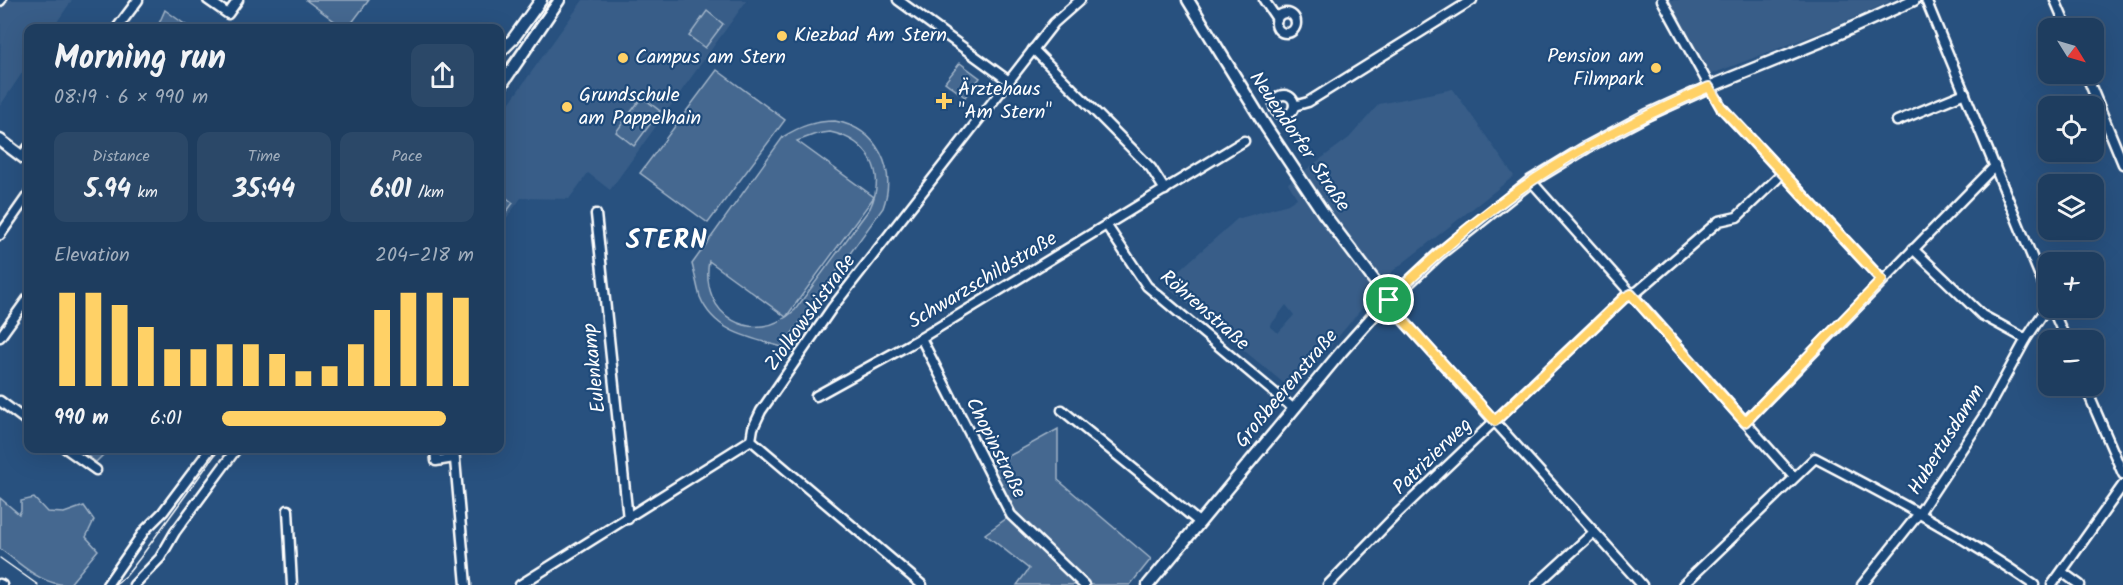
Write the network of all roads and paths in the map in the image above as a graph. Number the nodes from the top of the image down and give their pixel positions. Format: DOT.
graph roads {
  1 [pos="138,0"];
  2 [pos="208,0"];
  3 [pos="238,0"];
  4 [pos="541,0"];
  5 [pos="560,0"];
  6 [pos="898,0"];
  7 [pos="1080,0"];
  8 [pos="1188,0"];
  9 [pos="1264,0"];
  10 [pos="1472,0"];
  11 [pos="1662,0"];
  12 [pos="1914,0"];
  13 [pos="1926,0"];
  14 [pos="2055,0"];
  15 [pos="2063,18"];
  16 [pos="1276,19"];
  17 [pos="120,24"];
  18 [pos="504,48"];
  19 [pos="1033,50"];
  20 [pos="504,81"];
  21 [pos="1009,81"];
  22 [pos="2090,84"];
  23 [pos="1709,87"];
  24 [pos="1965,93"];
  25 [pos="1294,106"];
  26 [pos="1897,120"];
  27 [pos="0,140"];
  28 [pos="1244,141"];
  29 [pos="24,154"];
  30 [pos="2123,164"];
  31 [pos="1995,166"];
  32 [pos="1782,174"];
  33 [pos="1531,181"];
  34 [pos="1165,190"];
  35 [pos="24,201"];
  36 [pos="596,213"];
  37 [pos="1107,226"];
  38 [pos="0,235"];
  39 [pos="1913,249"];
  40 [pos="2038,271"];
  41 [pos="1882,280"];
  42 [pos="1631,294"];
  43 [pos="1389,300"];
  44 [pos="24,304"];
  45 [pos="2040,318"];
  46 [pos="0,337"];
  47 [pos="921,338"];
  48 [pos="2026,339"];
  49 [pos="816,396"];
  50 [pos="2090,396"];
  51 [pos="0,401"];
  52 [pos="1294,409"];
  53 [pos="1062,410"];
  54 [pos="24,419"];
  55 [pos="1495,421"];
  56 [pos="1745,422"];
  57 [pos="751,440"];
  58 [pos="2119,452"];
  59 [pos="73,453"];
  60 [pos="207,453"];
  61 [pos="233,453"];
  62 [pos="435,453"];
  63 [pos="454,453"];
  64 [pos="96,470"];
  65 [pos="2123,474"];
  66 [pos="1794,477"];
  67 [pos="2123,485"];
  68 [pos="288,510"];
  69 [pos="1920,512"];
  70 [pos="628,519"];
  71 [pos="1200,522"];
  72 [pos="1594,532"];
  73 [pos="2062,572"];
  74 [pos="107,585"];
  75 [pos="134,585"];
  76 [pos="292,585"];
  77 [pos="465,585"];
  78 [pos="520,585"];
  79 [pos="922,585"];
  80 [pos="1084,585"];
  81 [pos="1148,585"];
  82 [pos="1329,585"];
  83 [pos="1536,585"];
  84 [pos="1642,585"];
  85 [pos="1683,585"];
  86 [pos="1862,585"];
  87 [pos="2034,585"];
  88 [pos="2052,585"];
  89 [pos="2080,585"];
  1 -- 17 [label="street"];
  2 -- 3 [label="street"];
  4 -- 18 [label="street"];
  5 -- 20 [label="street"];
  6 -- 21 [label="street"];
  7 -- 19 [label="street, Ziolkowskistraße"];
  8 -- 43 [label="street, Neuendorfer Straße"];
  9 -- 16 [label="street"];
  10 -- 25 [label="street"];
  11 -- 23 [label="street"];
  12 -- 23 [label="street, Großbeerenstraße"];
  13 -- 24 [label="street"];
  14 -- 15 [label="street"];
  19 -- 21 [label="street, Ziolkowskistraße"];
  19 -- 34 [label="street"];
  21 -- 57 [label="street, Ziolkowskistraße"];
  22 -- 30 [label="street"];
  23 -- 32 [label="street"];
  23 -- 33 [label="street, Großbeerenstraße"];
  24 -- 26 [label="street"];
  24 -- 31 [label="street"];
  27 -- 29 [label="street"];
  28 -- 34 [label="street, Schwarzschildstraße"];
  31 -- 39 [label="street"];
  31 -- 40 [label="street"];
  32 -- 41 [label="street"];
  32 -- 42 [label="street, Patrizierweg"];
  33 -- 42 [label="street"];
  33 -- 43 [label="street, Großbeerenstraße"];
  34 -- 37 [label="street, Schwarzschildstraße"];
  35 -- 38 [label="street"];
  36 -- 70 [label="street, Eulenkamp"];
  37 -- 47 [label="street, Schwarzschildstraße"];
  37 -- 52 [label="street, Röhrenstraße"];
  39 -- 41 [label="street"];
  39 -- 48 [label="street"];
  41 -- 56 [label="street"];
  42 -- 55 [label="street, Patrizierweg"];
  42 -- 56 [label="street"];
  43 -- 52 [label="street, Großbeerenstraße"];
  43 -- 55 [label="street"];
  44 -- 46 [label="street"];
  45 -- 48 [label="street, Hubertusdamm"];
  47 -- 49 [label="street, Schwarzschildstraße"];
  47 -- 80 [label="street, Chopinstraße"];
  48 -- 69 [label="street, Hubertusdamm"];
  50 -- 58 [label="street"];
  51 -- 54 [label="street"];
  52 -- 71 [label="street, Großbeerenstraße"];
  53 -- 71 [label="street"];
  55 -- 72 [label="street"];
  55 -- 82 [label="street, Patrizierweg"];
  56 -- 66 [label="street"];
  57 -- 70 [label="street"];
  57 -- 79 [label="street"];
  58 -- 65 [label="street"];
  59 -- 64 [label="street"];
  60 -- 74 [label="street"];
  61 -- 75 [label="street"];
  62 -- 63 [label="street"];
  63 -- 77 [label="street"];
  66 -- 69 [label="street"];
  66 -- 85 [label="street"];
  67 -- 73 [label="street"];
  68 -- 76 [label="street"];
  69 -- 86 [label="street, Hubertusdamm"];
  69 -- 87 [label="street"];
  70 -- 78 [label="street"];
  71 -- 81 [label="street, Großbeerenstraße"];
  72 -- 83 [label="street"];
  72 -- 84 [label="street"];
  73 -- 88 [label="street"];
  73 -- 89 [label="street"];
}
